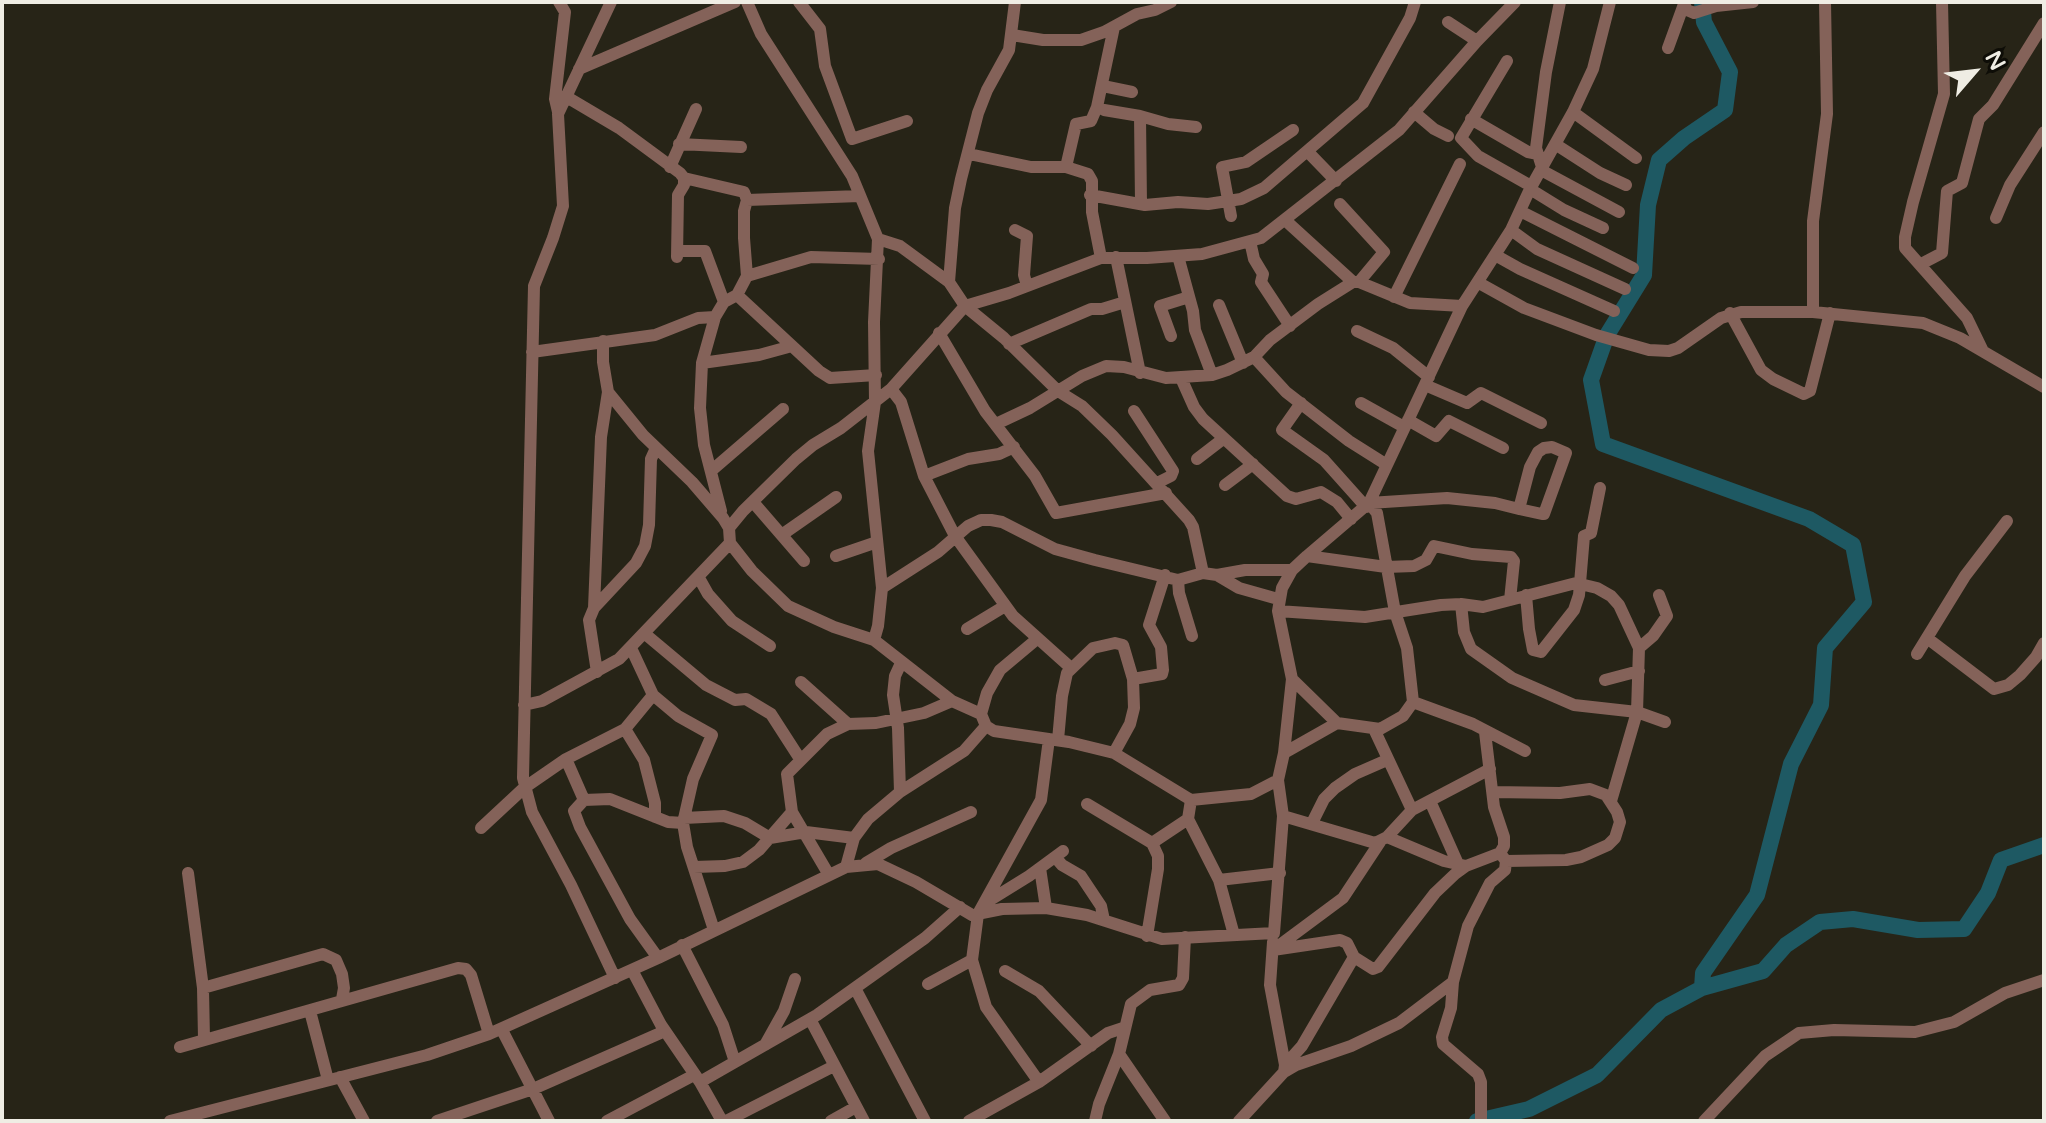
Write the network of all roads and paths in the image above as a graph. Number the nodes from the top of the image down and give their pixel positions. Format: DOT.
graph roads {
  1 [pos="559,2"];
  2 [pos="611,2"];
  3 [pos="735,2"];
  4 [pos="747,2"];
  5 [pos="799,2"];
  6 [pos="1015,2"];
  7 [pos="1171,2"];
  8 [pos="1415,2"];
  9 [pos="1515,2"];
  10 [pos="1560,2"];
  11 [pos="1753,2"];
  12 [pos="1825,2"];
  13 [pos="1942,2"];
  14 [pos="1612,5"];
  15 [pos="1687,6"];
  16 [pos="1448,22"];
  17 [pos="2044,23"];
  18 [pos="1114,27"];
  19 [pos="1012,35"];
  20 [pos="1477,41"];
  21 [pos="1668,48"];
  22 [pos="1507,61"];
  23 [pos="579,69"];
  24 [pos="1103,86"];
  25 [pos="1132,92"];
  26 [pos="565,96"];
  27 [pos="696,109"];
  28 [pos="1104,110"];
  29 [pos="1414,112"];
  30 [pos="1573,112"];
  31 [pos="558,114"];
  32 [pos="1140,116"];
  33 [pos="1471,119"];
  34 [pos="907,121"];
  35 [pos="1196,127"];
  36 [pos="1293,130"];
  37 [pos="2044,132"];
  38 [pos="1448,136"];
  39 [pos="852,139"];
  40 [pos="679,144"];
  41 [pos="1555,144"];
  42 [pos="741,147"];
  43 [pos="835,147"];
  44 [pos="1308,152"];
  45 [pos="969,154"];
  46 [pos="1538,154"];
  47 [pos="1636,158"];
  48 [pos="1460,164"];
  49 [pos="670,167"];
  50 [pos="1066,167"];
  51 [pos="1541,169"];
  52 [pos="684,178"];
  53 [pos="1336,181"];
  54 [pos="1626,185"];
  55 [pos="1531,188"];
  56 [pos="1090,195"];
  57 [pos="860,196"];
  58 [pos="747,200"];
  59 [pos="1227,202"];
  60 [pos="1141,204"];
  61 [pos="1340,204"];
  62 [pos="1520,211"];
  63 [pos="1619,212"];
  64 [pos="1231,216"];
  65 [pos="1996,218"];
  66 [pos="1285,220"];
  67 [pos="1603,228"];
  68 [pos="1015,230"];
  69 [pos="1511,230"];
  70 [pos="878,239"];
  71 [pos="1250,241"];
  72 [pos="1495,255"];
  73 [pos="1178,256"];
  74 [pos="1116,257"];
  75 [pos="1101,258"];
  76 [pos="879,259"];
  77 [pos="1921,264"];
  78 [pos="1633,268"];
  79 [pos="747,276"];
  80 [pos="949,282"];
  81 [pos="1356,282"];
  82 [pos="1479,283"];
  83 [pos="1027,286"];
  84 [pos="1625,289"];
  85 [pos="737,295"];
  86 [pos="1189,297"];
  87 [pos="1394,297"];
  88 [pos="724,302"];
  89 [pos="1125,302"];
  90 [pos="1219,305"];
  91 [pos="965,306"];
  92 [pos="1462,306"];
  93 [pos="1614,311"];
  94 [pos="1813,312"];
  95 [pos="1730,313"];
  96 [pos="1830,313"];
  97 [pos="715,317"];
  98 [pos="1290,326"];
  99 [pos="1357,331"];
  100 [pos="939,333"];
  101 [pos="1171,336"];
  102 [pos="603,341"];
  103 [pos="1009,344"];
  104 [pos="792,346"];
  105 [pos="532,352"];
  106 [pos="1983,352"];
  107 [pos="1248,360"];
  108 [pos="702,363"];
  109 [pos="1140,373"];
  110 [pos="876,375"];
  111 [pos="1212,375"];
  112 [pos="1181,378"];
  113 [pos="1427,381"];
  114 [pos="2044,387"];
  115 [pos="891,389"];
  116 [pos="1058,391"];
  117 [pos="608,392"];
  118 [pos="875,402"];
  119 [pos="1301,403"];
  120 [pos="1361,403"];
  121 [pos="783,409"];
  122 [pos="1134,411"];
  123 [pos="1406,423"];
  124 [pos="1541,423"];
  125 [pos="996,424"];
  126 [pos="1223,439"];
  127 [pos="1014,447"];
  128 [pos="656,448"];
  129 [pos="1503,448"];
  130 [pos="1197,459"];
  131 [pos="1253,464"];
  132 [pos="1387,465"];
  133 [pos="711,471"];
  134 [pos="924,476"];
  135 [pos="1225,485"];
  136 [pos="1162,488"];
  137 [pos="1600,488"];
  138 [pos="836,497"];
  139 [pos="753,502"];
  140 [pos="1367,505"];
  141 [pos="1519,509"];
  142 [pos="1351,519"];
  143 [pos="2007,521"];
  144 [pos="726,523"];
  145 [pos="783,534"];
  146 [pos="955,536"];
  147 [pos="877,542"];
  148 [pos="730,543"];
  149 [pos="836,556"];
  150 [pos="1307,556"];
  151 [pos="804,561"];
  152 [pos="1386,567"];
  153 [pos="1292,570"];
  154 [pos="1203,573"];
  155 [pos="1217,575"];
  156 [pos="699,578"];
  157 [pos="1171,578"];
  158 [pos="1582,583"];
  159 [pos="882,588"];
  160 [pos="1526,595"];
  161 [pos="1659,595"];
  162 [pos="1510,600"];
  163 [pos="1461,604"];
  164 [pos="1278,605"];
  165 [pos="1005,606"];
  166 [pos="594,608"];
  167 [pos="1395,612"];
  168 [pos="967,629"];
  169 [pos="644,633"];
  170 [pos="1192,636"];
  171 [pos="1927,638"];
  172 [pos="1037,639"];
  173 [pos="874,640"];
  174 [pos="2044,643"];
  175 [pos="770,646"];
  176 [pos="631,648"];
  177 [pos="1639,648"];
  178 [pos="1917,654"];
  179 [pos="901,663"];
  180 [pos="1071,668"];
  181 [pos="1639,671"];
  182 [pos="597,672"];
  183 [pos="1133,679"];
  184 [pos="1292,679"];
  185 [pos="1605,680"];
  186 [pos="801,682"];
  187 [pos="653,695"];
  188 [pos="952,701"];
  189 [pos="1413,702"];
  190 [pos="524,705"];
  191 [pos="1637,712"];
  192 [pos="896,718"];
  193 [pos="983,720"];
  194 [pos="1665,722"];
  195 [pos="1337,723"];
  196 [pos="848,724"];
  197 [pos="625,729"];
  198 [pos="1374,729"];
  199 [pos="1485,732"];
  200 [pos="1054,740"];
  201 [pos="1525,751"];
  202 [pos="1114,753"];
  203 [pos="1284,753"];
  204 [pos="566,759"];
  205 [pos="800,759"];
  206 [pos="1387,760"];
  207 [pos="1490,769"];
  208 [pos="1278,780"];
  209 [pos="524,788"];
  210 [pos="900,792"];
  211 [pos="1493,792"];
  212 [pos="584,800"];
  213 [pos="1191,800"];
  214 [pos="1430,801"];
  215 [pos="1611,801"];
  216 [pos="1087,804"];
  217 [pos="1412,810"];
  218 [pos="792,812"];
  219 [pos="971,812"];
  220 [pos="1283,816"];
  221 [pos="655,817"];
  222 [pos="1188,819"];
  223 [pos="683,821"];
  224 [pos="1312,823"];
  225 [pos="481,828"];
  226 [pos="806,832"];
  227 [pos="770,838"];
  228 [pos="854,838"];
  229 [pos="1384,839"];
  230 [pos="1152,843"];
  231 [pos="1503,857"];
  232 [pos="865,864"];
  233 [pos="1462,865"];
  234 [pos="694,867"];
  235 [pos="846,867"];
  236 [pos="1040,868"];
  237 [pos="188,873"];
  238 [pos="1280,873"];
  239 [pos="829,875"];
  240 [pos="1219,880"];
  241 [pos="960,907"];
  242 [pos="1046,908"];
  243 [pos="981,909"];
  244 [pos="1104,920"];
  245 [pos="714,930"];
  246 [pos="1274,933"];
  247 [pos="1234,935"];
  248 [pos="1147,936"];
  249 [pos="1185,937"];
  250 [pos="682,945"];
  251 [pos="1273,950"];
  252 [pos="1354,957"];
  253 [pos="658,958"];
  254 [pos="972,960"];
  255 [pos="632,970"];
  256 [pos="1005,971"];
  257 [pos="615,978"];
  258 [pos="795,979"];
  259 [pos="2044,980"];
  260 [pos="1453,982"];
  261 [pos="928,984"];
  262 [pos="203,988"];
  263 [pos="855,988"];
  264 [pos="342,999"];
  265 [pos="310,1011"];
  266 [pos="810,1019"];
  267 [pos="1123,1028"];
  268 [pos="665,1031"];
  269 [pos="495,1032"];
  270 [pos="204,1039"];
  271 [pos="765,1045"];
  272 [pos="1091,1046"];
  273 [pos="180,1047"];
  274 [pos="1119,1054"];
  275 [pos="735,1062"];
  276 [pos="834,1066"];
  277 [pos="1284,1068"];
  278 [pos="334,1079"];
  279 [pos="697,1079"];
  280 [pos="1039,1082"];
  281 [pos="533,1089"];
  282 [pos="856,1107"];
  283 [pos="992,1115"];
  284 [pos="1481,1118"];
  285 [pos="170,1121"];
  286 [pos="364,1121"];
  287 [pos="437,1121"];
  288 [pos="549,1121"];
  289 [pos="607,1121"];
  290 [pos="724,1121"];
  291 [pos="831,1121"];
  292 [pos="864,1121"];
  293 [pos="925,1121"];
  294 [pos="969,1121"];
  295 [pos="1095,1121"];
  296 [pos="1165,1121"];
  297 [pos="1239,1121"];
  298 [pos="1704,1121"];
  1 -- 31 [label="street"];
  2 -- 23 [label="street"];
  3 -- 23 [label="street"];
  4 -- 43 [label="street"];
  5 -- 39 [label="street"];
  6 -- 19 [label="street"];
  7 -- 18 [label="street"];
  8 -- 44 [label="street"];
  9 -- 20 [label="street"];
  10 -- 46 [label="street"];
  11 -- 15 [label="street"];
  12 -- 94 [label="street"];
  13 -- 77 [label="street"];
  14 -- 30 [label="street"];
  15 -- 21 [label="street"];
  16 -- 20 [label="street"];
  17 -- 77 [label="street"];
  18 -- 19 [label="street"];
  18 -- 24 [label="street"];
  19 -- 45 [label="street"];
  20 -- 29 [label="street"];
  22 -- 33 [label="street"];
  23 -- 26 [label="street"];
  24 -- 25 [label="street"];
  24 -- 50 [label="street"];
  26 -- 31 [label="street"];
  26 -- 49 [label="street"];
  27 -- 40 [label="street"];
  28 -- 32 [label="street"];
  29 -- 38 [label="street"];
  29 -- 53 [label="street"];
  30 -- 41 [label="street"];
  30 -- 47 [label="street"];
  31 -- 105 [label="street"];
  32 -- 35 [label="street"];
  32 -- 60 [label="street"];
  33 -- 46 [label="street"];
  33 -- 55 [label="street"];
  34 -- 39 [label="street"];
  36 -- 59 [label="street"];
  37 -- 65 [label="street"];
  39 -- 43 [label="street"];
  40 -- 42 [label="street"];
  40 -- 49 [label="street"];
  41 -- 51 [label="street"];
  41 -- 54 [label="street"];
  43 -- 57 [label="street"];
  44 -- 53 [label="street"];
  44 -- 59 [label="street"];
  45 -- 50 [label="street"];
  45 -- 80 [label="street"];
  46 -- 51 [label="street"];
  48 -- 87 [label="street"];
  49 -- 52 [label="street"];
  50 -- 56 [label="street"];
  51 -- 55 [label="street"];
  51 -- 63 [label="street"];
  52 -- 58 [label="street"];
  52 -- 88 [label="street"];
  53 -- 66 [label="street"];
  55 -- 62 [label="street"];
  55 -- 67 [label="street"];
  56 -- 60 [label="street"];
  56 -- 75 [label="street"];
  57 -- 58 [label="street"];
  57 -- 70 [label="street"];
  58 -- 79 [label="street"];
  59 -- 60 [label="street"];
  59 -- 64 [label="street"];
  61 -- 81 [label="street"];
  62 -- 69 [label="street"];
  62 -- 78 [label="street"];
  66 -- 71 [label="street"];
  66 -- 81 [label="street"];
  68 -- 83 [label="street"];
  69 -- 72 [label="street"];
  69 -- 84 [label="street"];
  70 -- 76 [label="street"];
  70 -- 80 [label="street"];
  71 -- 73 [label="street"];
  71 -- 98 [label="street"];
  72 -- 82 [label="street"];
  72 -- 93 [label="street"];
  73 -- 74 [label="street"];
  73 -- 86 [label="street"];
  74 -- 75 [label="street"];
  74 -- 89 [label="street"];
  75 -- 83 [label="street"];
  76 -- 79 [label="street"];
  76 -- 110 [label="street"];
  77 -- 106 [label="street"];
  79 -- 85 [label="street"];
  80 -- 91 [label="street"];
  81 -- 87 [label="street"];
  81 -- 98 [label="street"];
  82 -- 92 [label="street"];
  82 -- 95 [label="street"];
  83 -- 91 [label="street"];
  85 -- 88 [label="street"];
  85 -- 104 [label="street"];
  86 -- 101 [label="street"];
  86 -- 111 [label="street"];
  87 -- 92 [label="street"];
  88 -- 97 [label="street"];
  89 -- 103 [label="street"];
  89 -- 109 [label="street"];
  90 -- 107 [label="street"];
  91 -- 100 [label="street"];
  91 -- 103 [label="street"];
  92 -- 113 [label="street"];
  94 -- 95 [label="street"];
  94 -- 96 [label="street"];
  95 -- 96 [label="street"];
  96 -- 106 [label="street"];
  97 -- 102 [label="street"];
  97 -- 108 [label="street"];
  98 -- 107 [label="street"];
  99 -- 113 [label="street"];
  100 -- 115 [label="street"];
  100 -- 125 [label="street"];
  102 -- 105 [label="street"];
  102 -- 117 [label="street"];
  103 -- 116 [label="street"];
  104 -- 108 [label="street"];
  104 -- 110 [label="street"];
  105 -- 190 [label="street"];
  106 -- 114 [label="street"];
  107 -- 111 [label="street"];
  107 -- 119 [label="street"];
  108 -- 133 [label="street"];
  109 -- 112 [label="street"];
  109 -- 116 [label="street"];
  110 -- 118 [label="street"];
  111 -- 112 [label="street"];
  112 -- 126 [label="street"];
  113 -- 123 [label="street"];
  113 -- 124 [label="street"];
  115 -- 118 [label="street"];
  115 -- 134 [label="street"];
  116 -- 125 [label="street"];
  116 -- 136 [label="street"];
  117 -- 128 [label="street"];
  117 -- 166 [label="street"];
  118 -- 139 [label="street"];
  118 -- 147 [label="street"];
  119 -- 132 [label="street"];
  119 -- 140 [label="street"];
  120 -- 123 [label="street"];
  121 -- 133 [label="street"];
  122 -- 136 [label="street"];
  123 -- 129 [label="street"];
  123 -- 132 [label="street"];
  125 -- 127 [label="street"];
  126 -- 130 [label="street"];
  126 -- 131 [label="street"];
  127 -- 134 [label="street"];
  127 -- 136 [label="street"];
  128 -- 144 [label="street"];
  128 -- 166 [label="street"];
  131 -- 135 [label="street"];
  131 -- 142 [label="street"];
  132 -- 140 [label="street"];
  133 -- 144 [label="street"];
  134 -- 146 [label="street"];
  136 -- 154 [label="street"];
  137 -- 158 [label="street"];
  138 -- 145 [label="street"];
  139 -- 144 [label="street"];
  139 -- 145 [label="street"];
  140 -- 141 [label="street"];
  140 -- 142 [label="street"];
  140 -- 152 [label="street"];
  141 -- 141 [label="street"];
  142 -- 150 [label="street"];
  143 -- 171 [label="street"];
  144 -- 148 [label="street"];
  145 -- 151 [label="street"];
  146 -- 157 [label="street"];
  146 -- 159 [label="street"];
  146 -- 165 [label="street"];
  147 -- 149 [label="street"];
  147 -- 159 [label="street"];
  148 -- 156 [label="street"];
  148 -- 173 [label="street"];
  150 -- 152 [label="street"];
  150 -- 153 [label="street"];
  152 -- 162 [label="street"];
  152 -- 167 [label="street"];
  153 -- 155 [label="street"];
  153 -- 164 [label="street"];
  154 -- 155 [label="street"];
  154 -- 157 [label="street"];
  155 -- 164 [label="street"];
  156 -- 169 [label="street"];
  156 -- 175 [label="street"];
  157 -- 170 [label="street"];
  157 -- 183 [label="street"];
  158 -- 160 [label="street"];
  158 -- 160 [label="street"];
  158 -- 177 [label="street"];
  159 -- 173 [label="street"];
  160 -- 162 [label="street"];
  161 -- 177 [label="street"];
  162 -- 163 [label="street"];
  163 -- 167 [label="street"];
  163 -- 191 [label="street"];
  164 -- 167 [label="street"];
  164 -- 184 [label="street"];
  165 -- 168 [label="street"];
  165 -- 172 [label="street"];
  166 -- 182 [label="street"];
  167 -- 189 [label="street"];
  169 -- 176 [label="street"];
  169 -- 205 [label="street"];
  171 -- 174 [label="street"];
  171 -- 178 [label="street"];
  172 -- 180 [label="street"];
  172 -- 193 [label="street"];
  173 -- 179 [label="street"];
  176 -- 182 [label="street"];
  176 -- 187 [label="street"];
  177 -- 181 [label="street"];
  179 -- 188 [label="street"];
  179 -- 192 [label="street"];
  180 -- 183 [label="street"];
  180 -- 200 [label="street"];
  181 -- 185 [label="street"];
  181 -- 191 [label="street"];
  182 -- 190 [label="street"];
  183 -- 202 [label="street"];
  184 -- 195 [label="street"];
  184 -- 203 [label="street"];
  186 -- 196 [label="street"];
  187 -- 197 [label="street"];
  187 -- 223 [label="street"];
  188 -- 192 [label="street"];
  188 -- 193 [label="street"];
  189 -- 198 [label="street"];
  189 -- 199 [label="street"];
  190 -- 209 [label="street"];
  191 -- 194 [label="street"];
  191 -- 215 [label="street"];
  192 -- 196 [label="street"];
  192 -- 210 [label="street"];
  193 -- 200 [label="street"];
  193 -- 210 [label="street"];
  195 -- 198 [label="street"];
  195 -- 203 [label="street"];
  196 -- 205 [label="street"];
  197 -- 204 [label="street"];
  197 -- 221 [label="street"];
  198 -- 206 [label="street"];
  199 -- 201 [label="street"];
  199 -- 207 [label="street"];
  200 -- 202 [label="street"];
  200 -- 243 [label="street"];
  202 -- 213 [label="street"];
  203 -- 208 [label="street"];
  204 -- 209 [label="street"];
  204 -- 212 [label="street"];
  205 -- 218 [label="street"];
  206 -- 217 [label="street"];
  206 -- 224 [label="street"];
  207 -- 211 [label="street"];
  207 -- 214 [label="street"];
  208 -- 213 [label="street"];
  208 -- 220 [label="street"];
  209 -- 225 [label="street"];
  209 -- 257 [label="street"];
  210 -- 228 [label="street"];
  211 -- 215 [label="street"];
  211 -- 231 [label="street"];
  212 -- 221 [label="street"];
  212 -- 253 [label="street"];
  213 -- 222 [label="street"];
  214 -- 217 [label="street"];
  214 -- 233 [label="street"];
  215 -- 231 [label="street"];
  216 -- 230 [label="street"];
  217 -- 229 [label="street"];
  218 -- 226 [label="street"];
  218 -- 227 [label="street"];
  219 -- 232 [label="street"];
  220 -- 224 [label="street"];
  220 -- 238 [label="street"];
  221 -- 223 [label="street"];
  222 -- 230 [label="street"];
  222 -- 240 [label="street"];
  223 -- 227 [label="street"];
  223 -- 234 [label="street"];
  224 -- 229 [label="street"];
  226 -- 227 [label="street"];
  226 -- 228 [label="street"];
  226 -- 239 [label="street"];
  227 -- 234 [label="street"];
  228 -- 235 [label="street"];
  229 -- 233 [label="street"];
  229 -- 251 [label="street"];
  230 -- 248 [label="street"];
  231 -- 233 [label="street"];
  231 -- 260 [label="street"];
  232 -- 235 [label="street"];
  232 -- 241 [label="street"];
  233 -- 252 [label="street"];
  234 -- 245 [label="street"];
  235 -- 239 [label="street"];
  236 -- 242 [label="street"];
  236 -- 243 [label="street"];
  236 -- 244 [label="street"];
  237 -- 262 [label="street"];
  238 -- 240 [label="street"];
  238 -- 246 [label="street"];
  239 -- 245 [label="street"];
  240 -- 247 [label="street"];
  241 -- 243 [label="street"];
  241 -- 263 [label="street"];
  242 -- 243 [label="street"];
  242 -- 244 [label="street"];
  243 -- 254 [label="street"];
  244 -- 248 [label="street"];
  245 -- 250 [label="street"];
  246 -- 247 [label="street"];
  246 -- 251 [label="street"];
  247 -- 249 [label="street"];
  248 -- 249 [label="street"];
  249 -- 267 [label="street"];
  250 -- 253 [label="street"];
  250 -- 275 [label="street"];
  251 -- 252 [label="street"];
  251 -- 277 [label="street"];
  252 -- 277 [label="street"];
  253 -- 255 [label="street"];
  254 -- 261 [label="street"];
  254 -- 280 [label="street"];
  255 -- 257 [label="street"];
  255 -- 268 [label="street"];
  256 -- 272 [label="street"];
  257 -- 269 [label="street"];
  258 -- 271 [label="street"];
  259 -- 298 [label="street"];
  260 -- 277 [label="street"];
  260 -- 284 [label="street"];
  262 -- 264 [label="street"];
  262 -- 270 [label="street"];
  263 -- 266 [label="street"];
  263 -- 293 [label="street"];
  264 -- 265 [label="street"];
  264 -- 269 [label="street"];
  265 -- 270 [label="street"];
  265 -- 278 [label="street"];
  266 -- 271 [label="street"];
  266 -- 276 [label="street"];
  267 -- 272 [label="street"];
  267 -- 274 [label="street"];
  268 -- 279 [label="street"];
  268 -- 281 [label="street"];
  269 -- 278 [label="street"];
  269 -- 281 [label="street"];
  270 -- 273 [label="street"];
  271 -- 275 [label="street"];
  272 -- 280 [label="street"];
  274 -- 295 [label="street"];
  274 -- 296 [label="street"];
  275 -- 279 [label="street"];
  276 -- 282 [label="street"];
  276 -- 290 [label="street"];
  277 -- 297 [label="street"];
  278 -- 285 [label="street"];
  278 -- 286 [label="street"];
  279 -- 289 [label="street"];
  279 -- 290 [label="street"];
  280 -- 283 [label="street"];
  281 -- 287 [label="street"];
  281 -- 288 [label="street"];
  282 -- 291 [label="street"];
  282 -- 292 [label="street"];
  283 -- 294 [label="street"];
}
